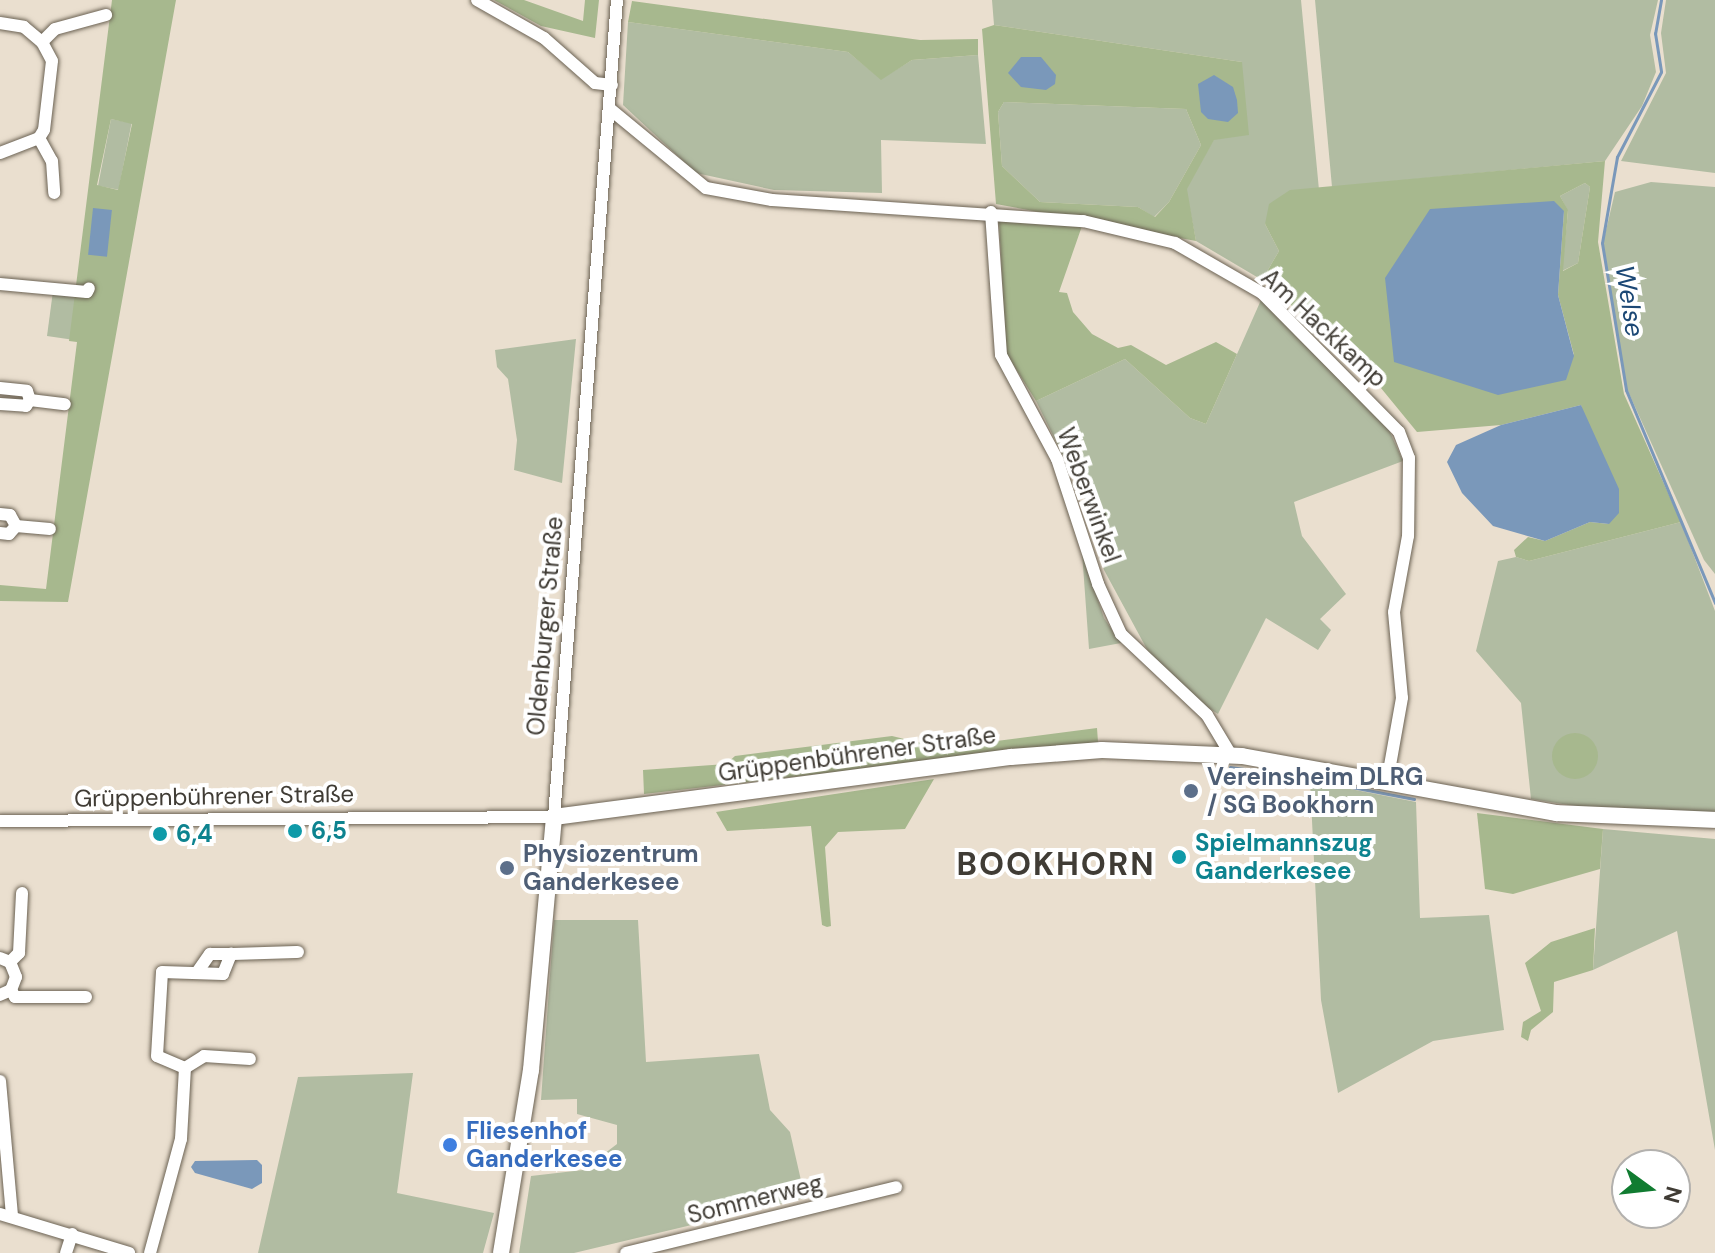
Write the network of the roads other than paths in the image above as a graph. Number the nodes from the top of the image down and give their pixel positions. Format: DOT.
graph roads {
  1 [pos="477,0"];
  2 [pos="617,0"];
  3 [pos="106,15"];
  4 [pos="0,23"];
  5 [pos="42,42"];
  6 [pos="612,85"];
  7 [pos="610,109"];
  8 [pos="39,138"];
  9 [pos="0,153"];
  10 [pos="54,193"];
  11 [pos="991,212"];
  12 [pos="0,284"];
  13 [pos="89,288"];
  14 [pos="0,388"];
  15 [pos="30,400"];
  16 [pos="0,404"];
  17 [pos="65,404"];
  18 [pos="0,514"];
  19 [pos="16,526"];
  20 [pos="50,529"];
  21 [pos="0,533"];
  22 [pos="1231,755"];
  23 [pos="1387,782"];
  24 [pos="554,817"];
  25 [pos="1715,820"];
  26 [pos="0,821"];
  27 [pos="22,893"];
  28 [pos="298,952"];
  29 [pos="231,954"];
  30 [pos="5,960"];
  31 [pos="198,971"];
  32 [pos="5,993"];
  33 [pos="86,997"];
  34 [pos="250,1059"];
  35 [pos="185,1068"];
  36 [pos="0,1081"];
  37 [pos="896,1187"];
  38 [pos="6,1215"];
  39 [pos="72,1234"];
  40 [pos="66,1253"];
  41 [pos="129,1253"];
  42 [pos="150,1253"];
  43 [pos="501,1253"];
  44 [pos="626,1253"];
  1 -- 6 [label="street"];
  2 -- 6 [label="street, Oldenburger Straße"];
  3 -- 5 [label="street"];
  4 -- 5 [label="street"];
  5 -- 8 [label="street"];
  6 -- 7 [label="street, Oldenburger Straße"];
  7 -- 11 [label="street, Am Hackkamp"];
  7 -- 24 [label="street, Oldenburger Straße"];
  8 -- 9 [label="street"];
  8 -- 10 [label="street"];
  11 -- 22 [label="street, Weberwinkel"];
  11 -- 23 [label="street, Am Hackkamp"];
  12 -- 13 [label="street"];
  14 -- 15 [label="street"];
  15 -- 16 [label="street"];
  15 -- 17 [label="street"];
  18 -- 19 [label="street"];
  19 -- 20 [label="street"];
  19 -- 21 [label="street"];
  22 -- 23 [label="main road, Grüppenbührener Straße"];
  22 -- 24 [label="main road, Grüppenbührener Straße"];
  23 -- 25 [label="main road, Grüppenbührener Straße"];
  24 -- 26 [label="street, Grüppenbührener Straße"];
  24 -- 43 [label="main road, Oldenburger Straße"];
  27 -- 30 [label="street"];
  28 -- 29 [label="street"];
  29 -- 31 [label="street"];
  29 -- 31 [label="street"];
  30 -- 32 [label="street"];
  31 -- 35 [label="street"];
  32 -- 33 [label="street"];
  34 -- 35 [label="street"];
  35 -- 42 [label="street"];
  36 -- 38 [label="street"];
  37 -- 44 [label="street, Sommerweg"];
  38 -- 39 [label="street"];
  39 -- 40 [label="street"];
  39 -- 41 [label="street"];
}
